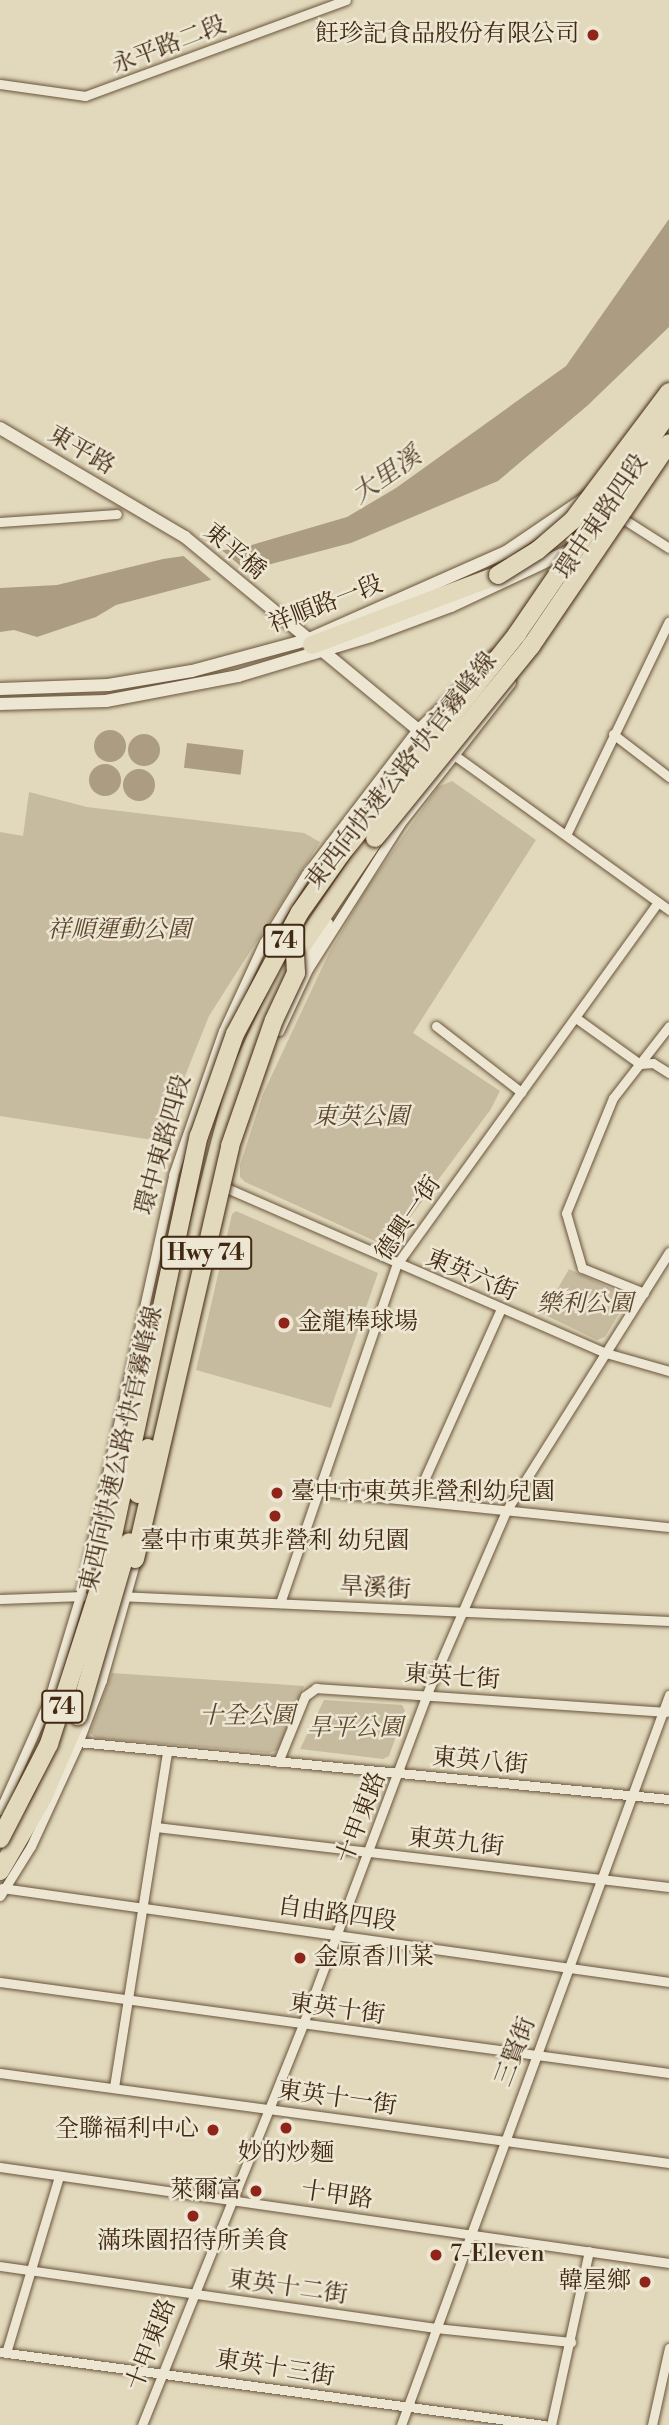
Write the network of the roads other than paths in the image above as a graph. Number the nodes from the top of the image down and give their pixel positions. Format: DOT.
graph roads {
  1 [pos="346,0"];
  2 [pos="0,84"];
  3 [pos="669,392"];
  4 [pos="669,412"];
  5 [pos="0,428"];
  6 [pos="669,443"];
  7 [pos="669,455"];
  8 [pos="642,494"];
  9 [pos="140,510"];
  10 [pos="117,514"];
  11 [pos="0,522"];
  12 [pos="622,524"];
  13 [pos="669,548"];
  14 [pos="569,603"];
  15 [pos="669,621"];
  16 [pos="309,642"];
  17 [pos="0,689"];
  18 [pos="0,704"];
  19 [pos="417,729"];
  20 [pos="613,734"];
  21 [pos="454,755"];
  22 [pos="669,777"];
  23 [pos="400,824"];
  24 [pos="566,835"];
  25 [pos="658,902"];
  26 [pos="669,910"];
  27 [pos="296,955"];
  28 [pos="576,1018"];
  29 [pos="436,1026"];
  30 [pos="669,1026"];
  31 [pos="640,1064"];
  32 [pos="669,1073"];
  33 [pos="521,1092"];
  34 [pos="224,1187"];
  35 [pos="669,1252"];
  36 [pos="397,1264"];
  37 [pos="645,1293"];
  38 [pos="501,1310"];
  39 [pos="606,1353"];
  40 [pos="669,1371"];
  41 [pos="319,1491"];
  42 [pos="415,1500"];
  43 [pos="506,1511"];
  44 [pos="669,1527"];
  45 [pos="135,1559"];
  46 [pos="80,1596"];
  47 [pos="124,1596"];
  48 [pos="0,1599"];
  49 [pos="280,1603"];
  50 [pos="463,1612"];
  51 [pos="669,1621"];
  52 [pos="669,1695"];
  53 [pos="426,1696"];
  54 [pos="666,1712"];
  55 [pos="78,1742"];
  56 [pos="167,1753"];
  57 [pos="278,1762"];
  58 [pos="400,1774"];
  59 [pos="632,1796"];
  60 [pos="669,1799"];
  61 [pos="0,1810"];
  62 [pos="156,1827"];
  63 [pos="0,1839"];
  64 [pos="370,1853"];
  65 [pos="602,1879"];
  66 [pos="1,1886"];
  67 [pos="669,1887"];
  68 [pos="142,1906"];
  69 [pos="337,1934"];
  70 [pos="568,1968"];
  71 [pos="0,1982"];
  72 [pos="669,1982"];
  73 [pos="128,2000"];
  74 [pos="303,2025"];
  75 [pos="536,2056"];
  76 [pos="0,2073"];
  77 [pos="669,2073"];
  78 [pos="114,2087"];
  79 [pos="268,2109"];
  80 [pos="502,2141"];
  81 [pos="669,2163"];
  82 [pos="0,2167"];
  83 [pos="59,2176"];
  84 [pos="230,2200"];
  85 [pos="469,2234"];
  86 [pos="589,2251"];
  87 [pos="669,2263"];
  88 [pos="0,2266"];
  89 [pos="30,2270"];
  90 [pos="192,2295"];
  91 [pos="435,2328"];
  92 [pos="571,2342"];
  93 [pos="669,2348"];
  94 [pos="3,2353"];
  95 [pos="162,2372"];
  96 [pos="407,2409"];
  97 [pos="142,2425"];
  98 [pos="401,2425"];
  99 [pos="544,2425"];
  100 [pos="551,2425"];
  101 [pos="652,2425"];
  1 -- 2 [label="street, 永平路二段"];
  3 -- 16 [label="highway, bridge"];
  4 -- 63 [label="highway, 東西向快速公路 快官霧峰線 / 74, bridge"];
  5 -- 9 [label="street, 東平路"];
  6 -- 27 [label="highway, 東西向快速公路 快官霧峰線 / 74, bridge"];
  7 -- 8 [label="street, 環中東路四段"];
  8 -- 12 [label="street, 環中東路四段"];
  8 -- 16 [label="street, 祥順路一段"];
  9 -- 16 [label="street, 東平橋"];
  10 -- 11 [label="street"];
  12 -- 13 [label="street"];
  12 -- 14 [label="street, 環中東路四段"];
  12 -- 16 [label="street, 祥順路一段"];
  14 -- 19 [label="street, 環中東路四段"];
  14 -- 21 [label="street, 環中東路四段"];
  15 -- 20 [label="street"];
  16 -- 17 [label="street, 祥順路一段"];
  16 -- 18 [label="street, 祥順路一段"];
  16 -- 19 [label="street"];
  19 -- 21 [label="street"];
  19 -- 46 [label="street, 環中東路四段"];
  20 -- 22 [label="street"];
  20 -- 24 [label="street"];
  21 -- 23 [label="street, 環中東路四段"];
  21 -- 24 [label="street"];
  23 -- 34 [label="street, 環中東路四段"];
  23 -- 45 [label="street, 環中東路四段"];
  24 -- 25 [label="street"];
  25 -- 26 [label="street"];
  25 -- 28 [label="street, 德興一街"];
  27 -- 45 [label="highway, Hwy 74, bridge"];
  27 -- 66 [label="highway, 東西向快速公路 快官霧峰線 / 74, bridge"];
  28 -- 31 [label="street"];
  28 -- 33 [label="street, 德興一街"];
  29 -- 33 [label="street"];
  30 -- 31 [label="street"];
  31 -- 32 [label="street"];
  31 -- 37 [label="street"];
  33 -- 36 [label="street, 德興一街"];
  34 -- 36 [label="street, 東英六街"];
  34 -- 45 [label="street, 環中東路四段"];
  35 -- 37 [label="street, 十甲東路"];
  36 -- 38 [label="street, 東英六街"];
  36 -- 41 [label="street, 德興一街"];
  37 -- 39 [label="street, 十甲東路"];
  38 -- 39 [label="street, 東英六街"];
  38 -- 42 [label="street"];
  39 -- 40 [label="street, 東英六街"];
  39 -- 43 [label="street, 十甲東路"];
  41 -- 42 [label="street"];
  41 -- 49 [label="street, 德興一街"];
  42 -- 43 [label="street"];
  43 -- 44 [label="street"];
  43 -- 50 [label="street, 十甲東路"];
  45 -- 47 [label="street, 環中東路四段"];
  46 -- 47 [label="street, 旱溪街"];
  46 -- 48 [label="street, 旱溪街"];
  46 -- 61 [label="street, 環中東路四段"];
  47 -- 49 [label="street, 旱溪街"];
  47 -- 55 [label="street, 環中東路四段"];
  49 -- 50 [label="street, 旱溪街"];
  50 -- 51 [label="street, 旱溪街"];
  50 -- 53 [label="street, 十甲東路"];
  52 -- 54 [label="street, 三賢街"];
  53 -- 54 [label="street, 東英七街"];
  53 -- 57 [label="street, 東英七街"];
  53 -- 58 [label="street, 十甲東路"];
  54 -- 59 [label="street, 三賢街"];
  55 -- 56 [label="street, 東英八街"];
  55 -- 66 [label="street, 環中東路四段"];
  56 -- 57 [label="street, 東英八街"];
  56 -- 62 [label="street"];
  57 -- 58 [label="street, 東英八街"];
  58 -- 59 [label="street, 東英八街"];
  58 -- 64 [label="street, 十甲東路"];
  59 -- 60 [label="street, 東英八街"];
  59 -- 65 [label="street, 三賢街"];
  62 -- 64 [label="street, 東英九街"];
  62 -- 68 [label="street"];
  64 -- 65 [label="street, 東英九街"];
  64 -- 69 [label="street, 十甲東路"];
  65 -- 67 [label="street, 東英九街"];
  65 -- 70 [label="street, 三賢街"];
  66 -- 68 [label="street, 自由路四段"];
  68 -- 69 [label="street, 自由路四段"];
  68 -- 73 [label="street"];
  69 -- 70 [label="street, 自由路四段"];
  69 -- 74 [label="street, 十甲東路"];
  70 -- 72 [label="street, 自由路四段"];
  70 -- 75 [label="street, 三賢街"];
  71 -- 73 [label="street, 東英十街"];
  73 -- 74 [label="street, 東英十街"];
  73 -- 78 [label="street"];
  74 -- 75 [label="street, 東英十街"];
  74 -- 79 [label="street, 十甲東路"];
  75 -- 77 [label="street, 東英十街"];
  75 -- 80 [label="street, 三賢街"];
  76 -- 78 [label="street, 東英十一街"];
  78 -- 79 [label="street, 東英十一街"];
  79 -- 80 [label="street, 東英十一街"];
  79 -- 84 [label="street, 十甲東路"];
  80 -- 81 [label="street, 東英十一街"];
  80 -- 85 [label="street, 三賢街"];
  82 -- 83 [label="street, 十甲路"];
  83 -- 84 [label="street, 十甲路"];
  83 -- 89 [label="street"];
  84 -- 85 [label="street, 十甲路"];
  84 -- 90 [label="street, 十甲東路"];
  85 -- 86 [label="street, 十甲路"];
  85 -- 91 [label="street, 三賢街"];
  86 -- 87 [label="street, 十甲路"];
  86 -- 92 [label="street"];
  88 -- 89 [label="street, 東英十二街"];
  89 -- 90 [label="street, 東英十二街"];
  89 -- 94 [label="street"];
  90 -- 91 [label="street, 東英十二街"];
  90 -- 95 [label="street, 十甲東路"];
  91 -- 92 [label="street, 東英十二街"];
  91 -- 96 [label="street, 三賢街"];
  92 -- 100 [label="street"];
  93 -- 101 [label="street"];
  94 -- 95 [label="street, 東英十三街"];
  95 -- 96 [label="street, 東英十三街"];
  95 -- 97 [label="street, 十甲東路"];
  96 -- 98 [label="street, 三賢街"];
  96 -- 99 [label="street, 東英十三街"];
}
